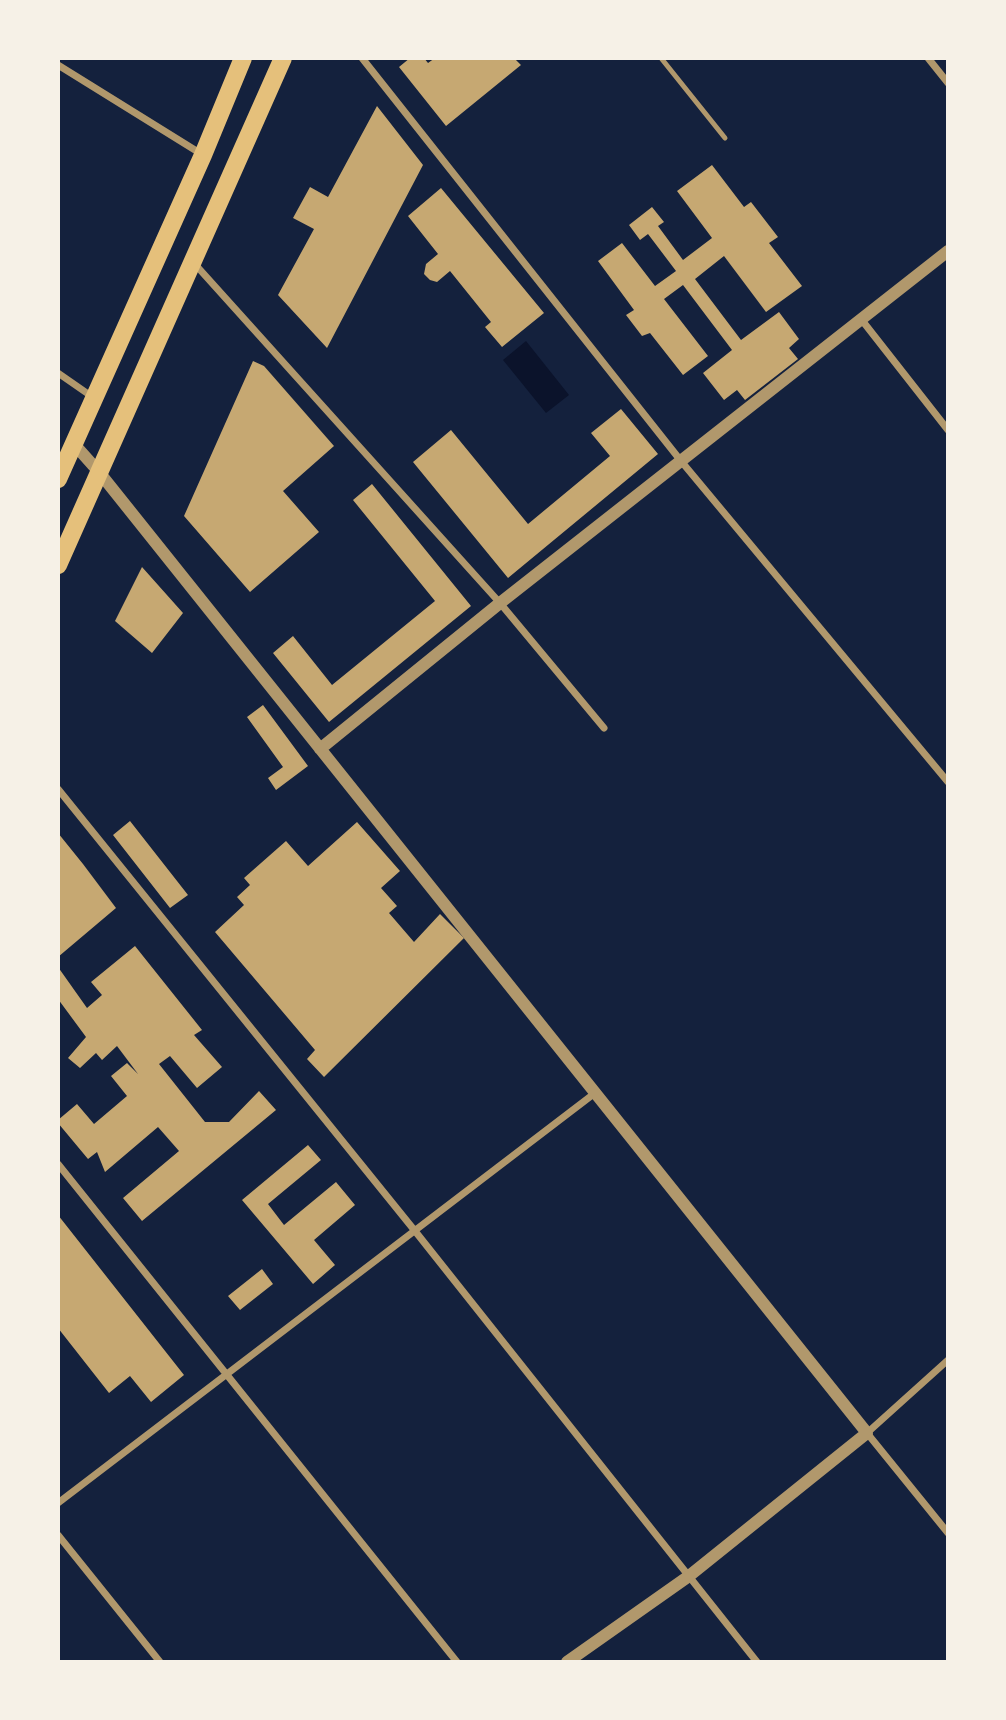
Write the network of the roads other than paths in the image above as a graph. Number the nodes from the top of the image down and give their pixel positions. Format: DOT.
graph roads {
  1 [pos="243,58"];
  2 [pos="283,58"];
  3 [pos="362,58"];
  4 [pos="661,58"];
  5 [pos="928,58"];
  6 [pos="58,65"];
  7 [pos="948,83"];
  8 [pos="725,138"];
  9 [pos="203,155"];
  10 [pos="948,251"];
  11 [pos="194,262"];
  12 [pos="861,320"];
  13 [pos="58,373"];
  14 [pos="94,398"];
  15 [pos="948,430"];
  16 [pos="74,444"];
  17 [pos="681,461"];
  18 [pos="99,472"];
  19 [pos="58,479"];
  20 [pos="58,565"];
  21 [pos="500,603"];
  22 [pos="604,729"];
  23 [pos="320,749"];
  24 [pos="948,782"];
  25 [pos="58,789"];
  26 [pos="595,1093"];
  27 [pos="58,1164"];
  28 [pos="415,1231"];
  29 [pos="948,1360"];
  30 [pos="227,1374"];
  31 [pos="867,1433"];
  32 [pos="58,1503"];
  33 [pos="948,1533"];
  34 [pos="58,1535"];
  35 [pos="689,1576"];
  36 [pos="160,1662"];
  37 [pos="457,1662"];
  38 [pos="568,1662"];
  39 [pos="757,1662"];
  1 -- 9 [label="main road"];
  2 -- 11 [label="main road"];
  3 -- 17 [label="street"];
  4 -- 8 [label="lane"];
  5 -- 7 [label="street"];
  6 -- 9 [label="street"];
  9 -- 14 [label="main road"];
  10 -- 12 [label="street"];
  11 -- 18 [label="main road"];
  11 -- 21 [label="street"];
  12 -- 15 [label="street"];
  12 -- 17 [label="street"];
  13 -- 14 [label="street"];
  14 -- 16 [label="main road"];
  16 -- 18 [label="street"];
  16 -- 19 [label="main road"];
  17 -- 21 [label="street"];
  17 -- 24 [label="street"];
  18 -- 20 [label="main road"];
  18 -- 23 [label="street"];
  21 -- 22 [label="street"];
  21 -- 23 [label="street"];
  23 -- 26 [label="street"];
  25 -- 28 [label="street"];
  26 -- 28 [label="street"];
  26 -- 31 [label="street"];
  27 -- 30 [label="street"];
  28 -- 30 [label="street"];
  28 -- 35 [label="street"];
  29 -- 31 [label="street"];
  30 -- 32 [label="street"];
  30 -- 37 [label="street"];
  31 -- 33 [label="street"];
  31 -- 35 [label="street"];
  34 -- 36 [label="street"];
  35 -- 38 [label="street"];
  35 -- 39 [label="street"];
}
